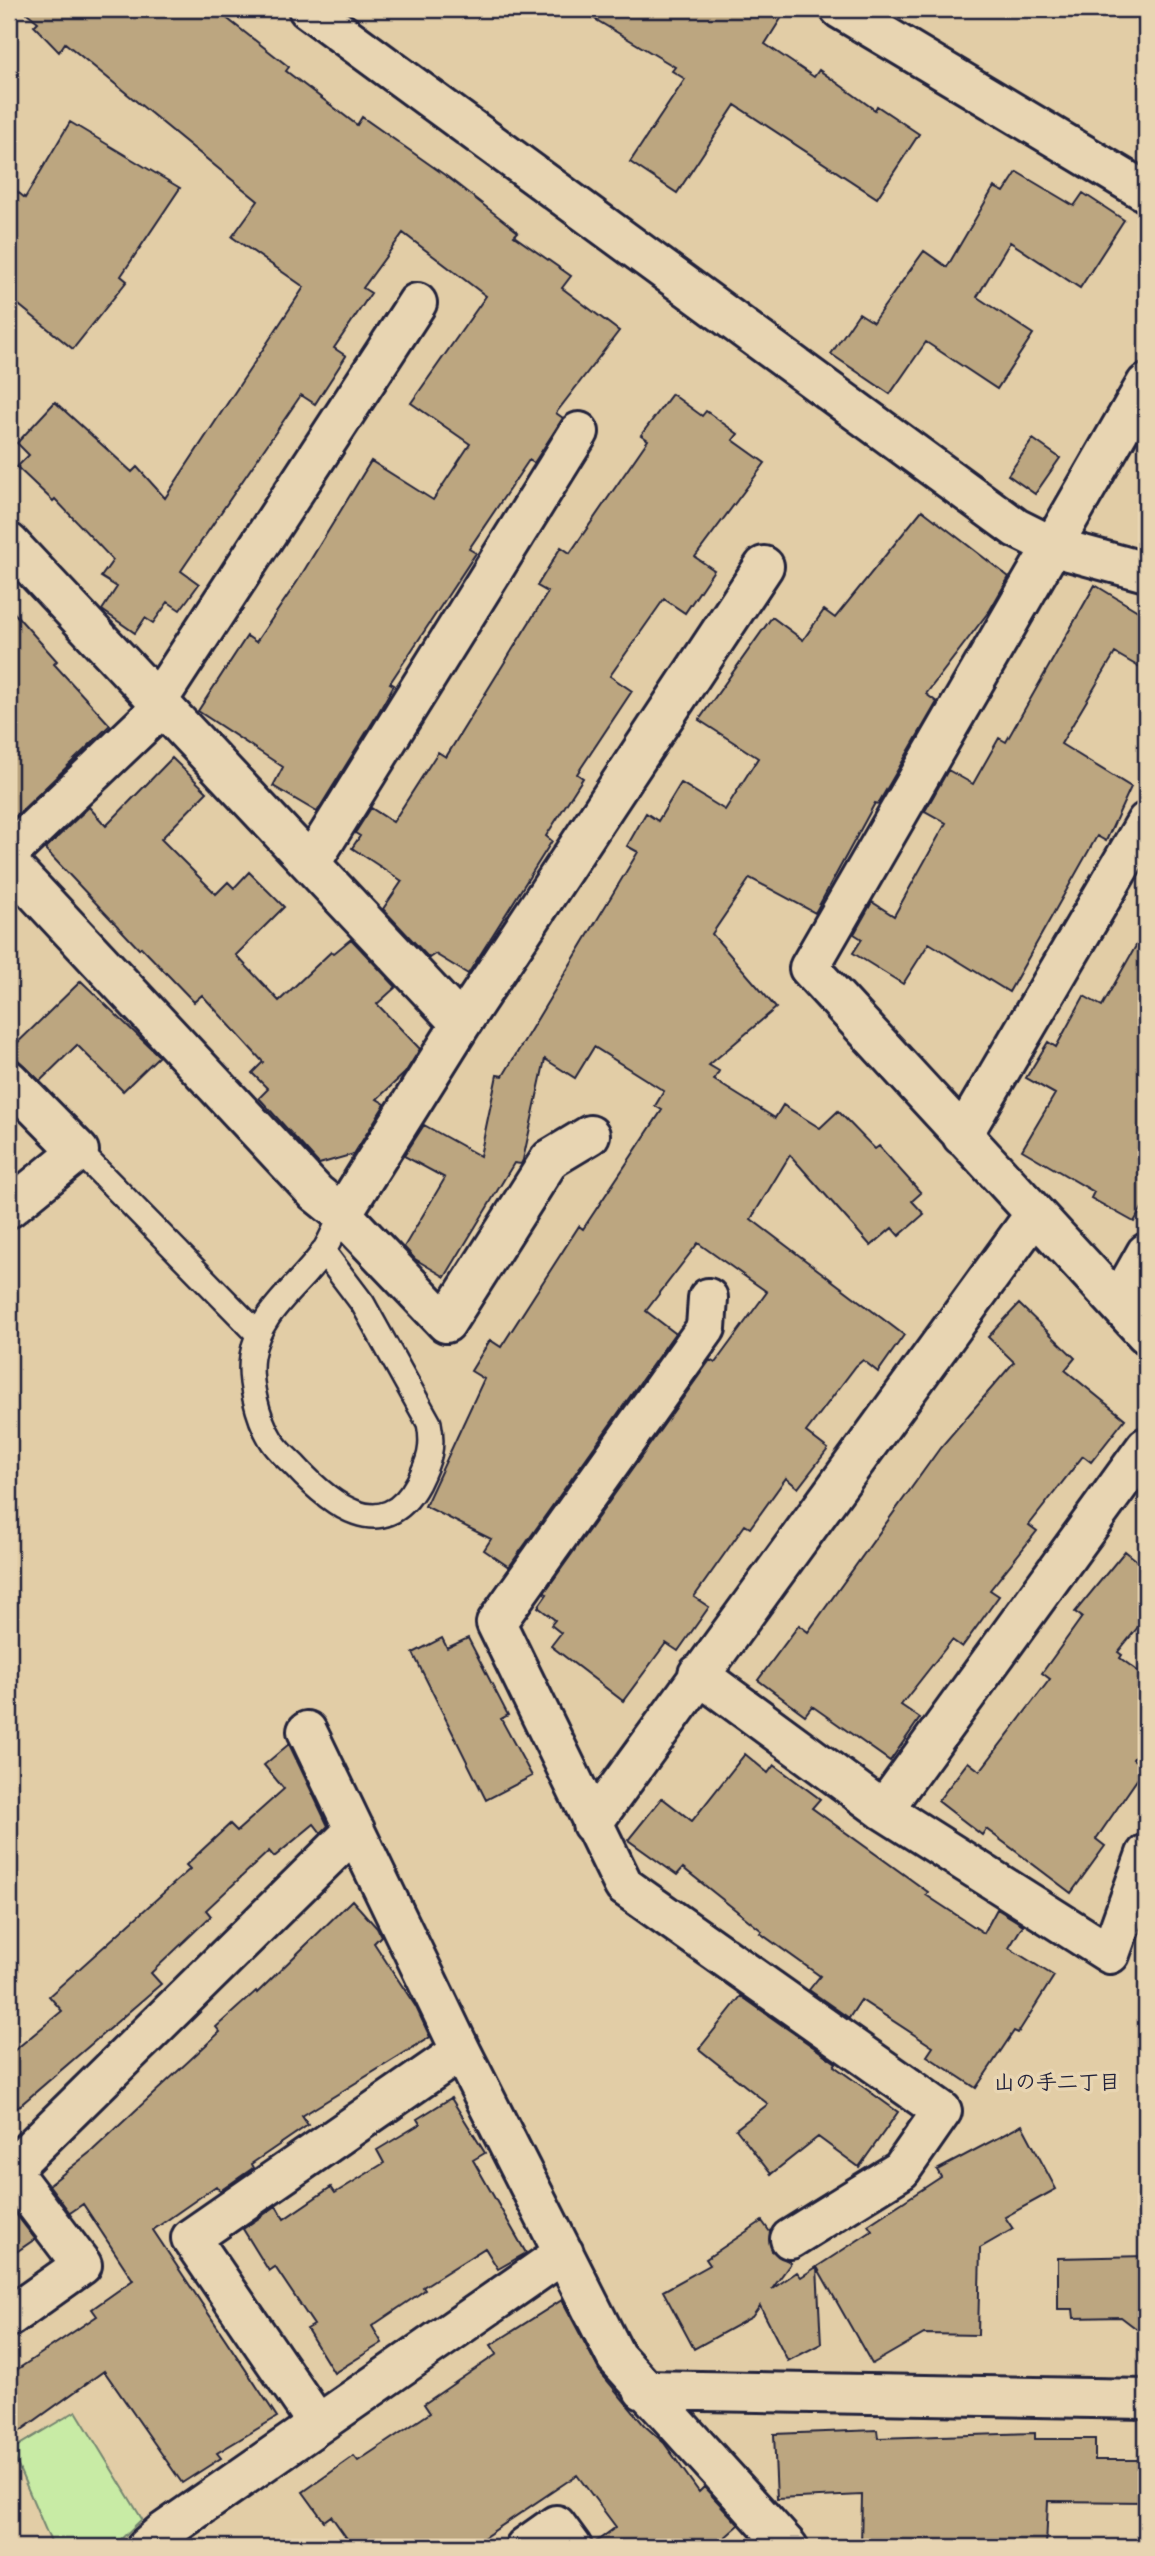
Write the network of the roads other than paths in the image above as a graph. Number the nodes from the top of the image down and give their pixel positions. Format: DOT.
graph roads {
  1 [pos="308,9"];
  2 [pos="840,9"];
  3 [pos="1146,192"];
  4 [pos="417,303"];
  5 [pos="1146,384"];
  6 [pos="579,432"];
  7 [pos="9,543"];
  8 [pos="1054,547"];
  9 [pos="764,566"];
  10 [pos="1146,572"];
  11 [pos="159,705"];
  12 [pos="1146,822"];
  13 [pos="9,853"];
  14 [pos="311,863"];
  15 [pos="9,864"];
  16 [pos="461,1024"];
  17 [pos="9,1080"];
  18 [pos="590,1135"];
  19 [pos="962,1136"];
  20 [pos="79,1151"];
  21 [pos="9,1209"];
  22 [pos="342,1214"];
  23 [pos="1035,1214"];
  24 [pos="323,1251"];
  25 [pos="1146,1253"];
  26 [pos="708,1298"];
  27 [pos="1118,1303"];
  28 [pos="258,1334"];
  29 [pos="1146,1334"];
  30 [pos="1146,1447"];
  31 [pos="698,1674"];
  32 [pos="307,1731"];
  33 [pos="883,1810"];
  34 [pos="592,1824"];
  35 [pos="355,1830"];
  36 [pos="1146,1854"];
  37 [pos="461,2051"];
  38 [pos="790,2239"];
  39 [pos="564,2253"];
  40 [pos="9,2317"];
  41 [pos="643,2389"];
  42 [pos="1146,2399"];
  43 [pos="317,2423"];
  44 [pos="146,2547"];
  45 [pos="525,2547"];
  46 [pos="572,2547"];
  47 [pos="788,2547"];
  1 -- 8 [label="street"];
  2 -- 3 [label="street"];
  4 -- 11 [label="street"];
  5 -- 8 [label="street"];
  6 -- 14 [label="street"];
  7 -- 11 [label="street"];
  8 -- 10 [label="street"];
  8 -- 19 [label="street"];
  9 -- 16 [label="street"];
  11 -- 13 [label="street"];
  11 -- 14 [label="street"];
  12 -- 19 [label="street"];
  14 -- 16 [label="street"];
  15 -- 22 [label="street"];
  16 -- 22 [label="street"];
  17 -- 20 [label="street"];
  18 -- 22 [label="street"];
  19 -- 23 [label="street"];
  20 -- 21 [label="street"];
  20 -- 28 [label="lane"];
  22 -- 24 [label="lane"];
  23 -- 27 [label="street"];
  23 -- 31 [label="street"];
  24 -- 28 [label="lane"];
  24 -- 28 [label="lane"];
  25 -- 27 [label="street"];
  26 -- 34 [label="street"];
  27 -- 29 [label="street"];
  30 -- 33 [label="street"];
  31 -- 33 [label="street"];
  31 -- 34 [label="street"];
  32 -- 35 [label="street"];
  33 -- 36 [label="street"];
  34 -- 38 [label="street"];
  35 -- 37 [label="street"];
  35 -- 40 [label="street"];
  37 -- 39 [label="street"];
  37 -- 43 [label="street"];
  39 -- 41 [label="street"];
  39 -- 43 [label="street"];
  41 -- 42 [label="street"];
  41 -- 47 [label="street"];
  43 -- 44 [label="street"];
  45 -- 46 [label="street"];
}
